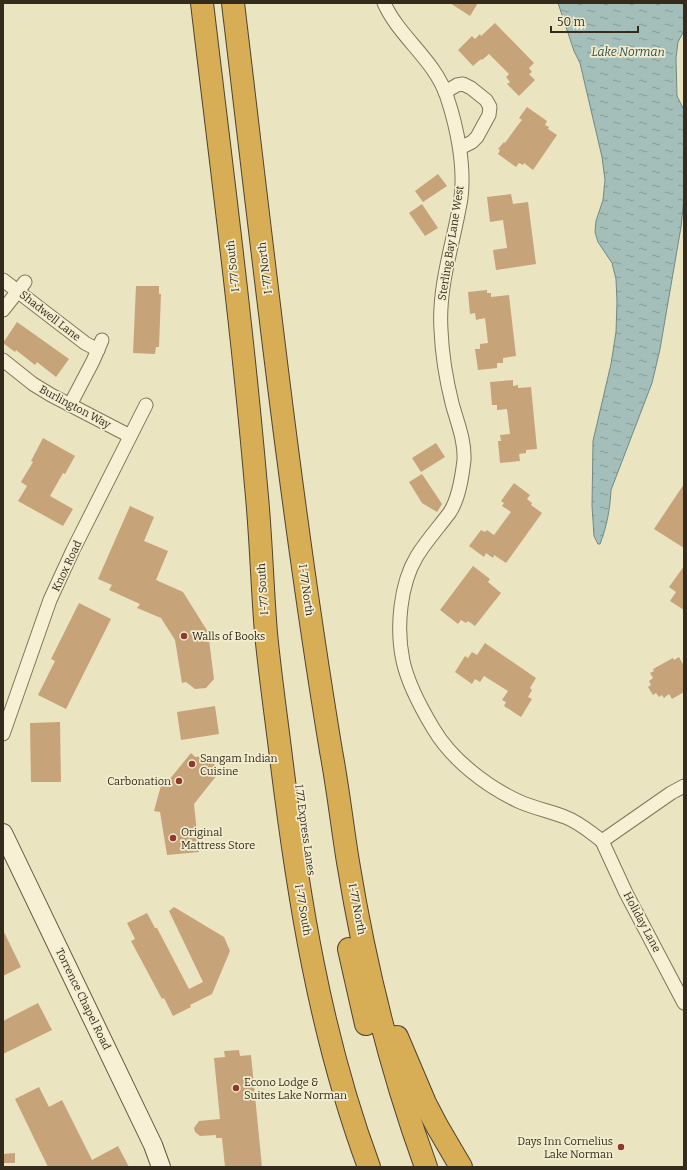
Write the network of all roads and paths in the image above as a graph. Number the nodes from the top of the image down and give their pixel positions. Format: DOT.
graph roads {
  1 [pos="202,3"];
  2 [pos="233,3"];
  3 [pos="384,3"];
  4 [pos="444,92"];
  5 [pos="460,148"];
  6 [pos="3,280"];
  7 [pos="21,286"];
  8 [pos="3,310"];
  9 [pos="3,360"];
  10 [pos="70,405"];
  11 [pos="146,405"];
  12 [pos="130,436"];
  13 [pos="256,486"];
  14 [pos="312,636"];
  15 [pos="3,734"];
  16 [pos="684,786"];
  17 [pos="3,833"];
  18 [pos="602,841"];
  19 [pos="366,955"];
  20 [pos="684,1002"];
  21 [pos="329,1039"];
  22 [pos="161,1167"];
  23 [pos="355,1167"];
  24 [pos="369,1167"];
  25 [pos="384,1167"];
  26 [pos="410,1167"];
  27 [pos="426,1167"];
  28 [pos="461,1167"];
  1 -- 13 [label="highway, I-77 South"];
  2 -- 14 [label="highway, I-77 North"];
  3 -- 4 [label="street, Sterling Bay Lane West"];
  4 -- 5 [label="street, Sterling Bay Lane West"];
  4 -- 5 [label="street"];
  5 -- 18 [label="street, Sterling Bay Lane West"];
  6 -- 7 [label="street, Shadwell Lane"];
  7 -- 8 [label="street"];
  7 -- 10 [label="street, Shadwell Lane"];
  9 -- 10 [label="street, Burlington Way"];
  10 -- 12 [label="street, Burlington Way"];
  11 -- 12 [label="street, Knox Road"];
  12 -- 15 [label="street, Knox Road"];
  13 -- 21 [label="highway, I-77 South"];
  13 -- 25 [label="highway, I 77 Express Lanes"];
  14 -- 19 [label="highway, I-77 North"];
  14 -- 26 [label="highway"];
  16 -- 18 [label="street"];
  17 -- 22 [label="street, Torrence Chapel Road"];
  18 -- 20 [label="street, Holiday Lane"];
  19 -- 27 [label="highway, I-77 North"];
  19 -- 28 [label="highway"];
  21 -- 23 [label="highway"];
  21 -- 24 [label="highway, I-77 South"];
}
